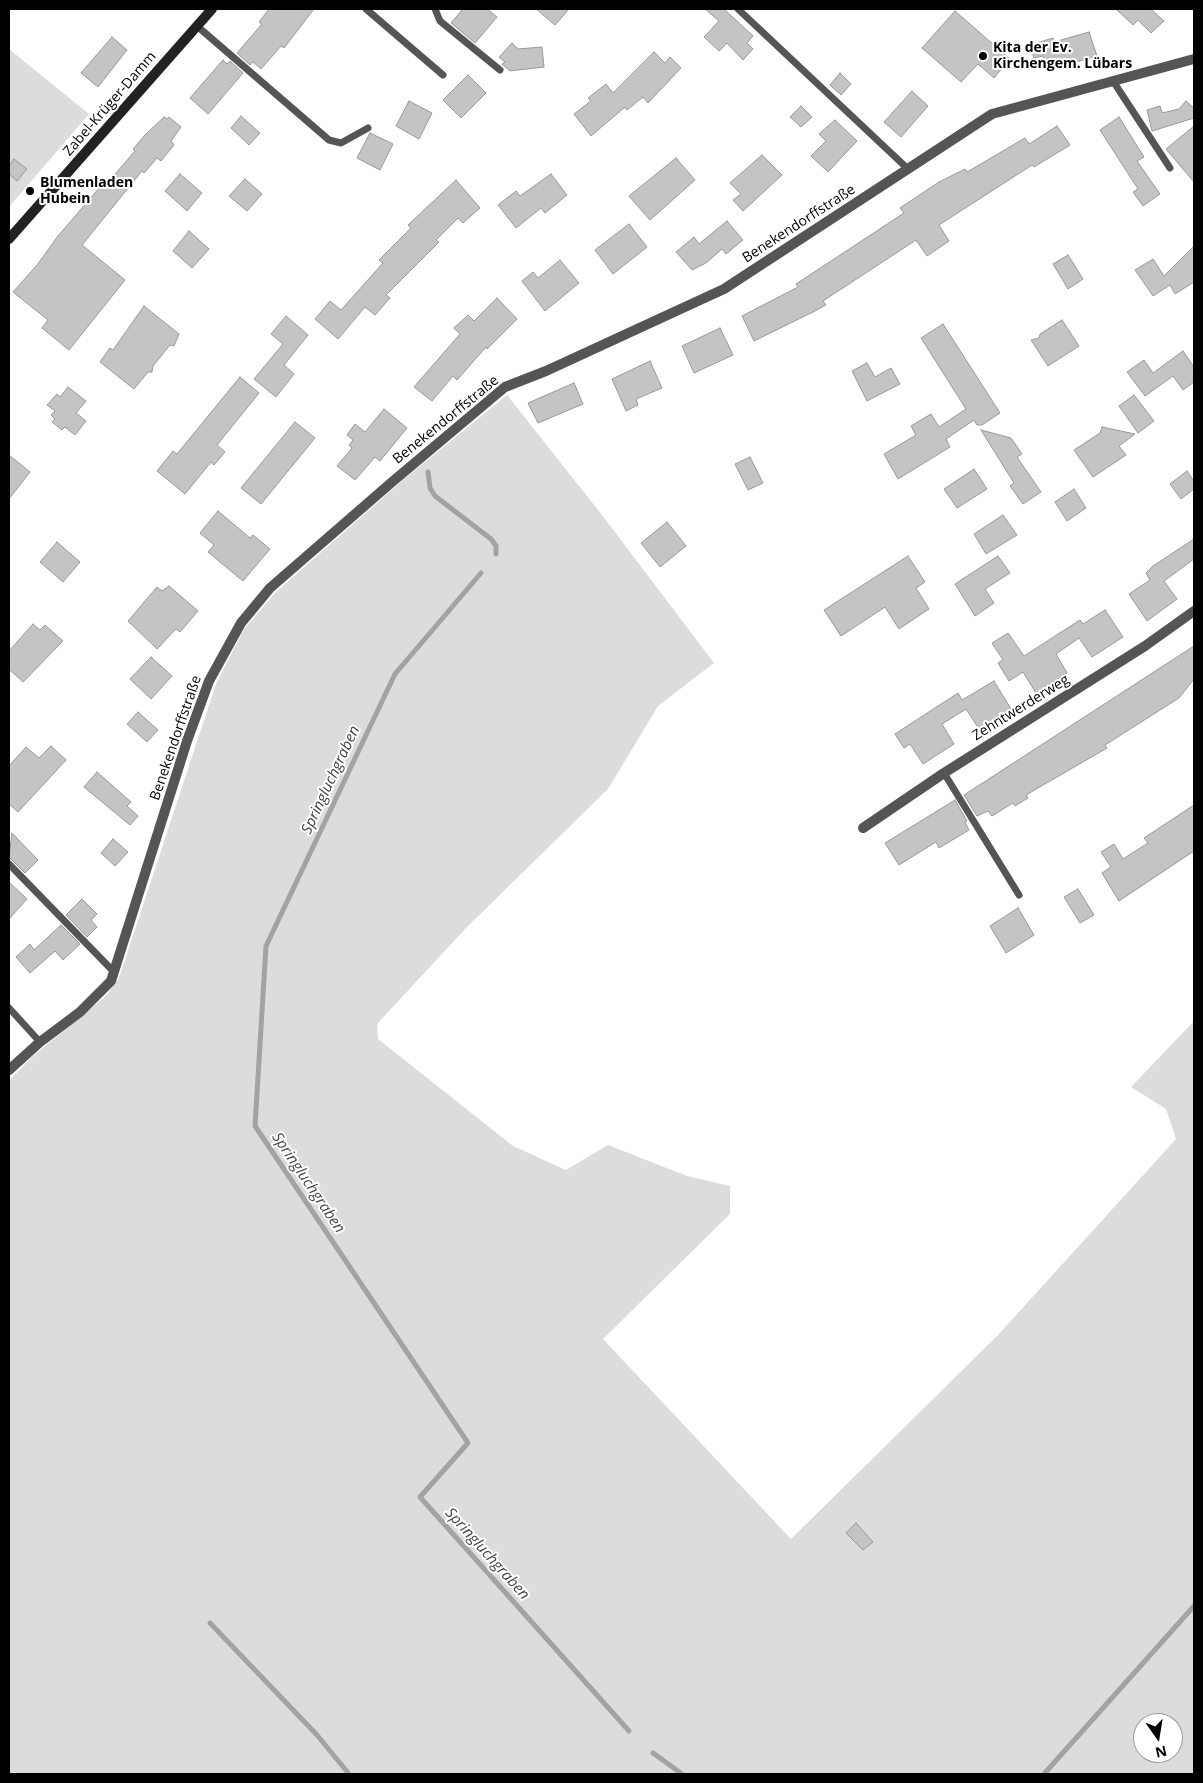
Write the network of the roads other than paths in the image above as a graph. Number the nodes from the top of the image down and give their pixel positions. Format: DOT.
graph roads {
  1 [pos="212,9"];
  2 [pos="366,9"];
  3 [pos="435,9"];
  4 [pos="738,9"];
  5 [pos="197,26"];
  6 [pos="1194,59"];
  7 [pos="500,70"];
  8 [pos="443,75"];
  9 [pos="1113,81"];
  10 [pos="368,128"];
  11 [pos="1170,168"];
  12 [pos="908,169"];
  13 [pos="9,240"];
  14 [pos="1194,611"];
  15 [pos="944,773"];
  16 [pos="863,828"];
  17 [pos="9,864"];
  18 [pos="1019,894"];
  19 [pos="114,972"];
  20 [pos="9,1008"];
  21 [pos="40,1042"];
  22 [pos="9,1070"];
  1 -- 5 [label="street, Zabel-Krüger-Damm"];
  2 -- 8 [label="lane"];
  3 -- 7 [label="lane"];
  4 -- 12 [label="lane"];
  5 -- 10 [label="lane"];
  5 -- 13 [label="street, Zabel-Krüger-Damm"];
  6 -- 9 [label="street, Benekendorffstraße"];
  9 -- 11 [label="lane"];
  9 -- 12 [label="street, Benekendorffstraße"];
  12 -- 19 [label="street, Benekendorffstraße"];
  14 -- 15 [label="street, Zehntwerderweg"];
  15 -- 16 [label="street, Zehntwerderweg"];
  15 -- 18 [label="lane"];
  17 -- 19 [label="lane"];
  19 -- 21 [label="street, Benekendorffstraße"];
  20 -- 21 [label="lane"];
  21 -- 22 [label="street, Benekendorffstraße"];
}
